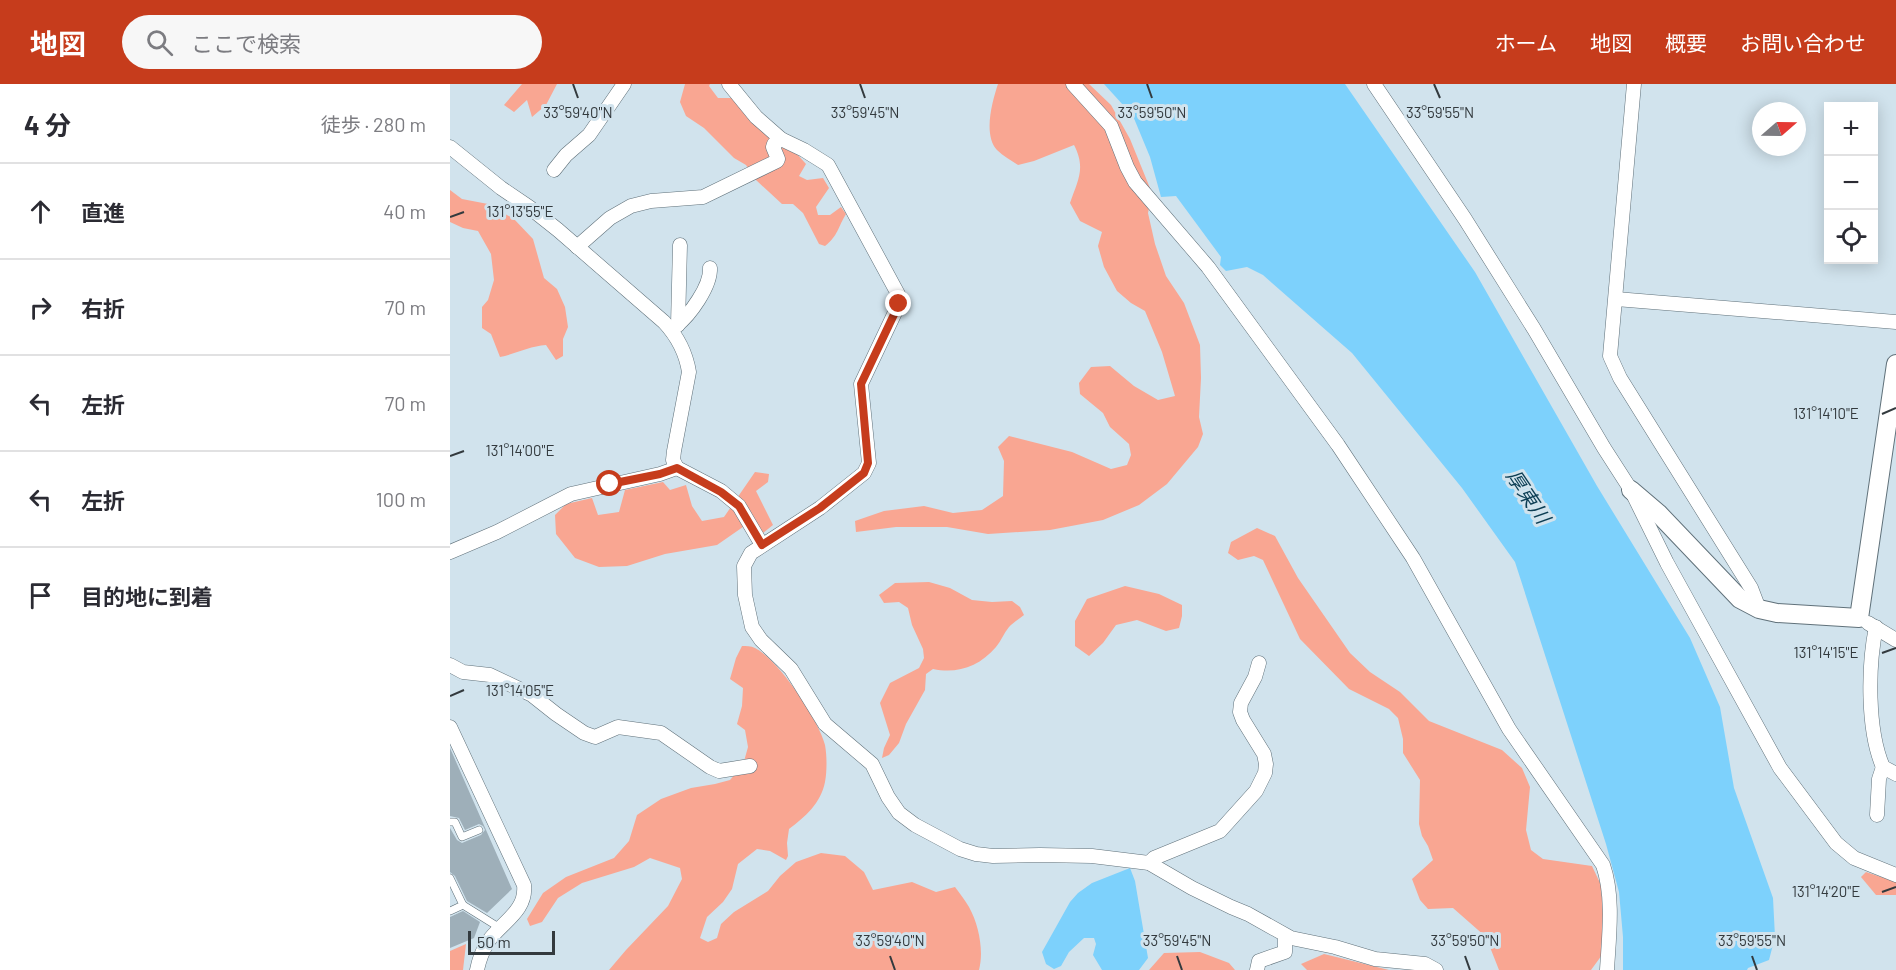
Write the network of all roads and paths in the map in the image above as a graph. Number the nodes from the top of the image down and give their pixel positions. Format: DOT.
graph roads {
  1 [pos="624,84"];
  2 [pos="729,84"];
  3 [pos="1073,84"];
  4 [pos="1374,84"];
  5 [pos="1634,84"];
  6 [pos="781,139"];
  7 [pos="450,147"];
  8 [pos="554,170"];
  9 [pos="680,245"];
  10 [pos="577,247"];
  11 [pos="710,268"];
  12 [pos="1616,298"];
  13 [pos="1896,322"];
  14 [pos="674,327"];
  15 [pos="1896,364"];
  16 [pos="677,468"];
  17 [pos="1631,490"];
  18 [pos="762,545"];
  19 [pos="450,552"];
  20 [pos="1759,609"];
  21 [pos="1859,618"];
  22 [pos="1876,627"];
  23 [pos="1896,640"];
  24 [pos="1259,663"];
  25 [pos="450,665"];
  26 [pos="450,727"];
  27 [pos="750,766"];
  28 [pos="1883,767"];
  29 [pos="1896,774"];
  30 [pos="1877,815"];
  31 [pos="450,822"];
  32 [pos="479,830"];
  33 [pos="1149,863"];
  34 [pos="1896,875"];
  35 [pos="450,878"];
  36 [pos="463,905"];
  37 [pos="450,911"];
  38 [pos="500,928"];
  39 [pos="1285,936"];
  40 [pos="477,970"];
  41 [pos="1257,970"];
  42 [pos="1436,970"];
  43 [pos="1607,970"];
  1 -- 8 [label="street"];
  2 -- 6 [label="street"];
  3 -- 43 [label="street"];
  4 -- 17 [label="street"];
  5 -- 12 [label="street"];
  6 -- 10 [label="street"];
  6 -- 18 [label="street"];
  7 -- 10 [label="street"];
  9 -- 14 [label="street"];
  10 -- 14 [label="street"];
  11 -- 14 [label="street"];
  12 -- 13 [label="street"];
  12 -- 20 [label="street"];
  14 -- 16 [label="street"];
  15 -- 21 [label="street"];
  16 -- 18 [label="street"];
  16 -- 19 [label="street"];
  17 -- 20 [label="street"];
  17 -- 34 [label="street"];
  18 -- 33 [label="street"];
  20 -- 21 [label="street"];
  21 -- 22 [label="street"];
  22 -- 23 [label="street"];
  22 -- 28 [label="street"];
  24 -- 33 [label="street"];
  25 -- 27 [label="street"];
  26 -- 38 [label="street"];
  28 -- 29 [label="street"];
  28 -- 30 [label="street"];
  31 -- 32 [label="lane"];
  33 -- 39 [label="street"];
  35 -- 36 [label="lane"];
  36 -- 37 [label="lane"];
  36 -- 38 [label="lane"];
  38 -- 40 [label="street"];
  39 -- 41 [label="street"];
  39 -- 42 [label="street"];
}
